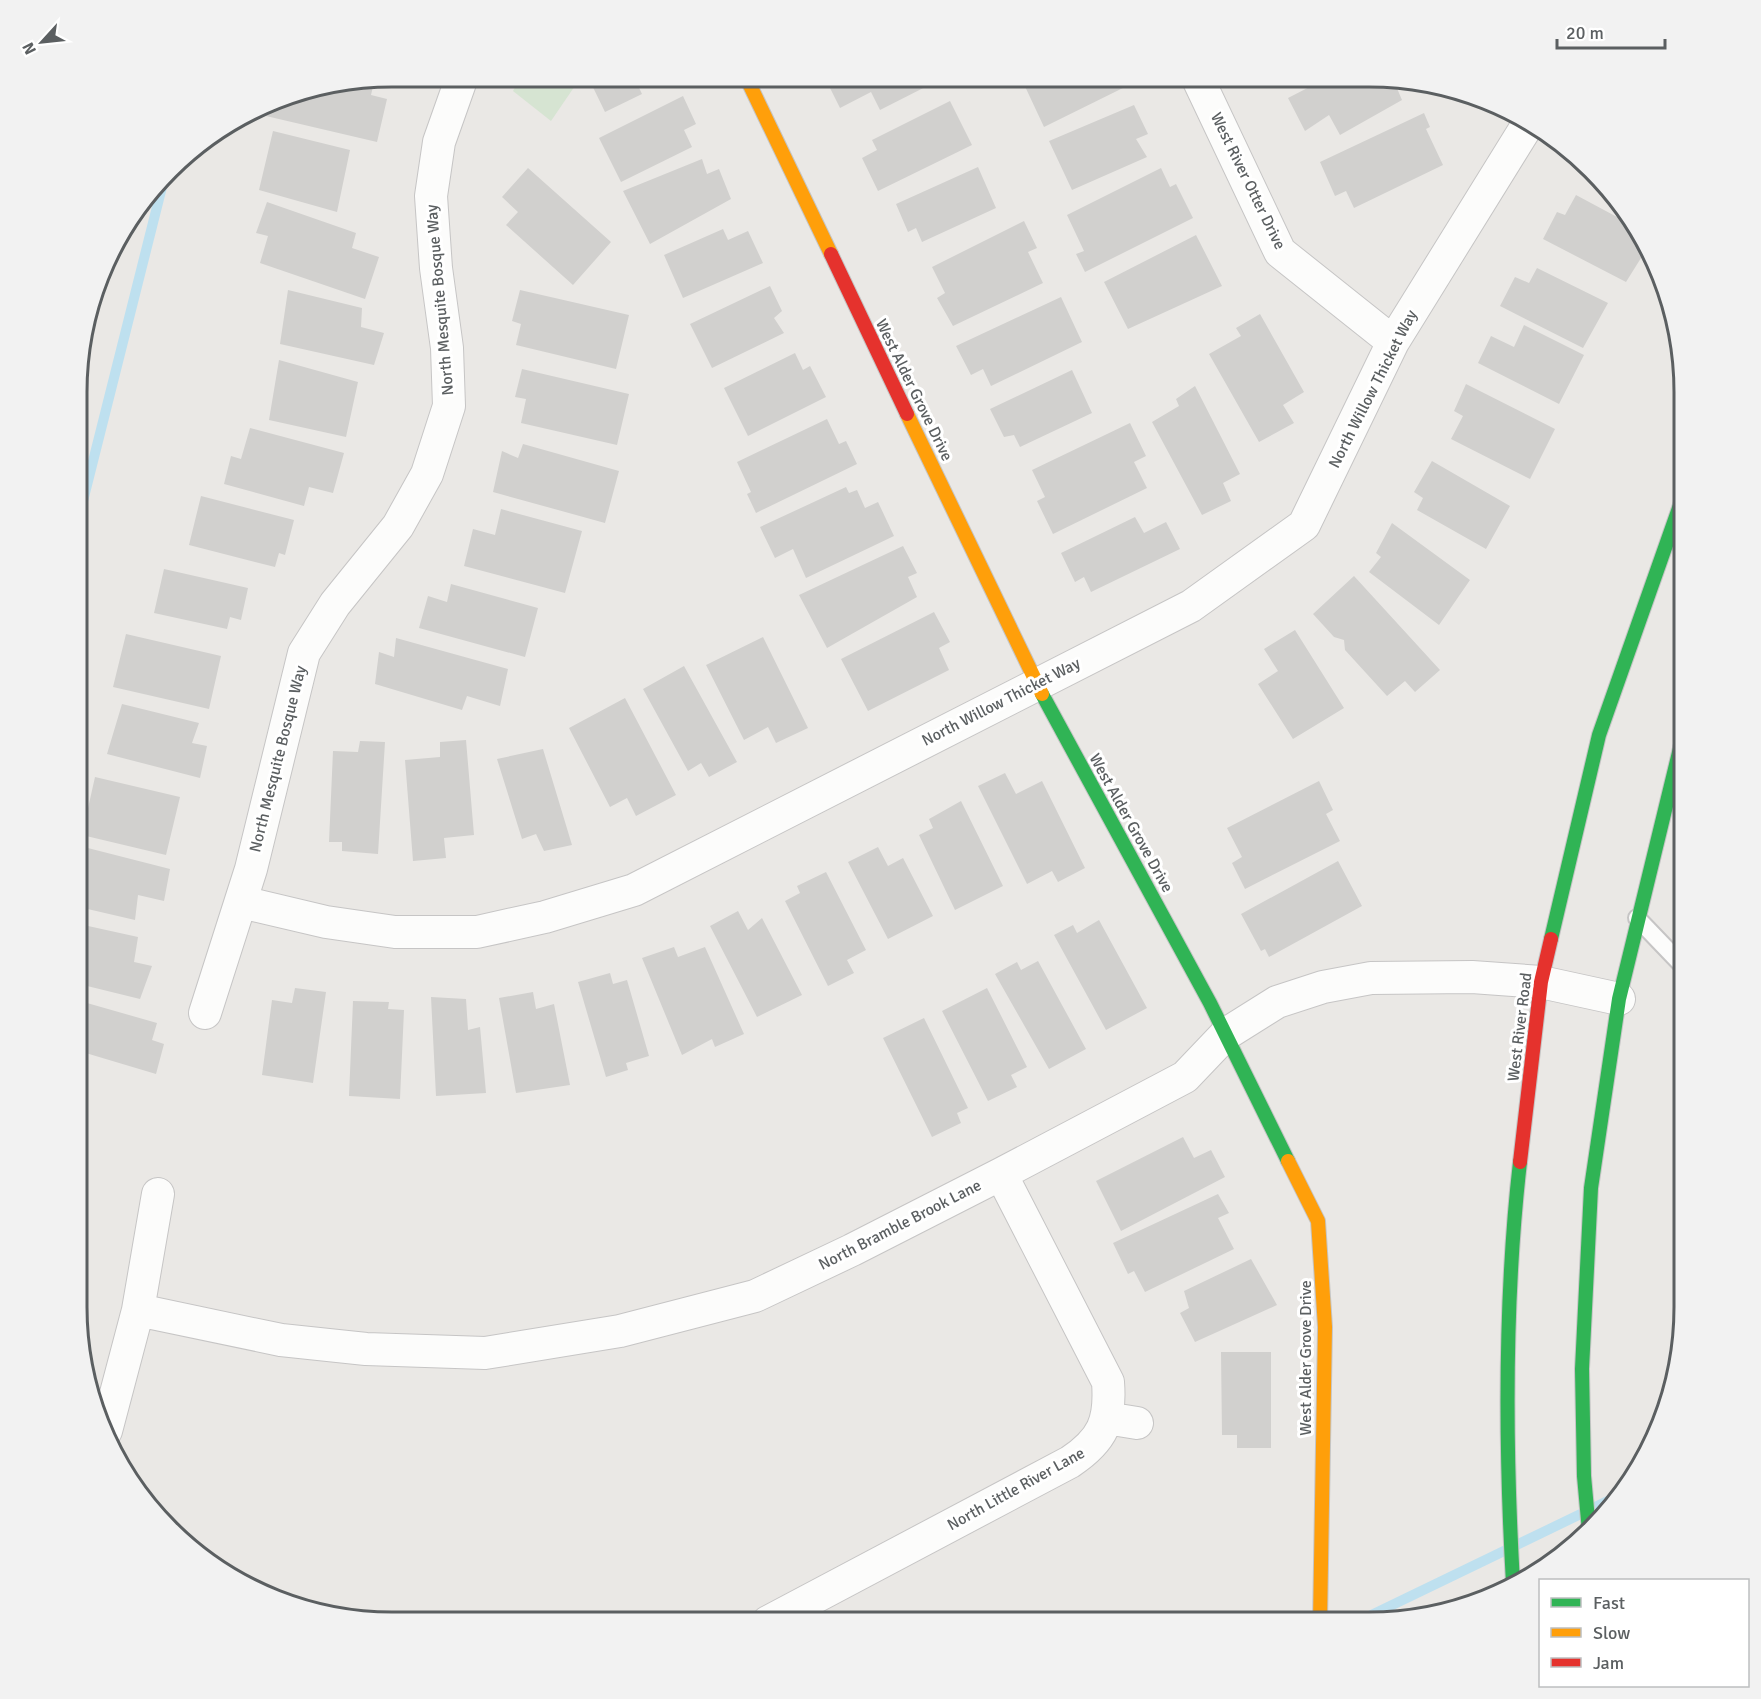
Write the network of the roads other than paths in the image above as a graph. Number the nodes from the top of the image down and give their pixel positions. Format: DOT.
graph roads {
  1 [pos="458,87"];
  2 [pos="751,87"];
  3 [pos="1202,87"];
  4 [pos="1525,130"];
  5 [pos="1393,342"];
  6 [pos="1674,522"];
  7 [pos="1036,684"];
  8 [pos="1674,772"];
  9 [pos="241,902"];
  10 [pos="1637,918"];
  11 [pos="1674,957"];
  12 [pos="1541,982"];
  13 [pos="1619,999"];
  14 [pos="205,1013"];
  15 [pos="1226,1034"];
  16 [pos="1001,1174"];
  17 [pos="158,1194"];
  18 [pos="138,1310"];
  19 [pos="1106,1418"];
  20 [pos="108,1419"];
  21 [pos="1137,1423"];
  22 [pos="1588,1520"];
  23 [pos="1513,1576"];
  24 [pos="787,1612"];
  25 [pos="1319,1612"];
  1 -- 9 [label="street, North Mesquite Bosque Way"];
  2 -- 7 [label="main road, West Alder Grove Drive"];
  3 -- 5 [label="street, West River Otter Drive"];
  4 -- 5 [label="street, North Willow Thicket Way"];
  5 -- 7 [label="street, North Willow Thicket Way"];
  6 -- 12 [label="main road, West River Road"];
  7 -- 9 [label="street, North Willow Thicket Way"];
  7 -- 15 [label="main road, West Alder Grove Drive"];
  8 -- 10 [label="main road"];
  9 -- 14 [label="street, North Mesquite Bosque Way"];
  10 -- 11 [label="lane"];
  10 -- 13 [label="main road"];
  12 -- 13 [label="street, North Bramble Brook Lane"];
  12 -- 15 [label="street, North Bramble Brook Lane"];
  12 -- 23 [label="main road, West River Road"];
  13 -- 22 [label="main road"];
  15 -- 16 [label="street, North Bramble Brook Lane"];
  15 -- 25 [label="main road, West Alder Grove Drive"];
  16 -- 18 [label="street, North Bramble Brook Lane"];
  16 -- 19 [label="street, North Little River Lane"];
  17 -- 18 [label="street"];
  18 -- 20 [label="street"];
  19 -- 21 [label="street"];
  19 -- 24 [label="street, North Little River Lane"];
}
